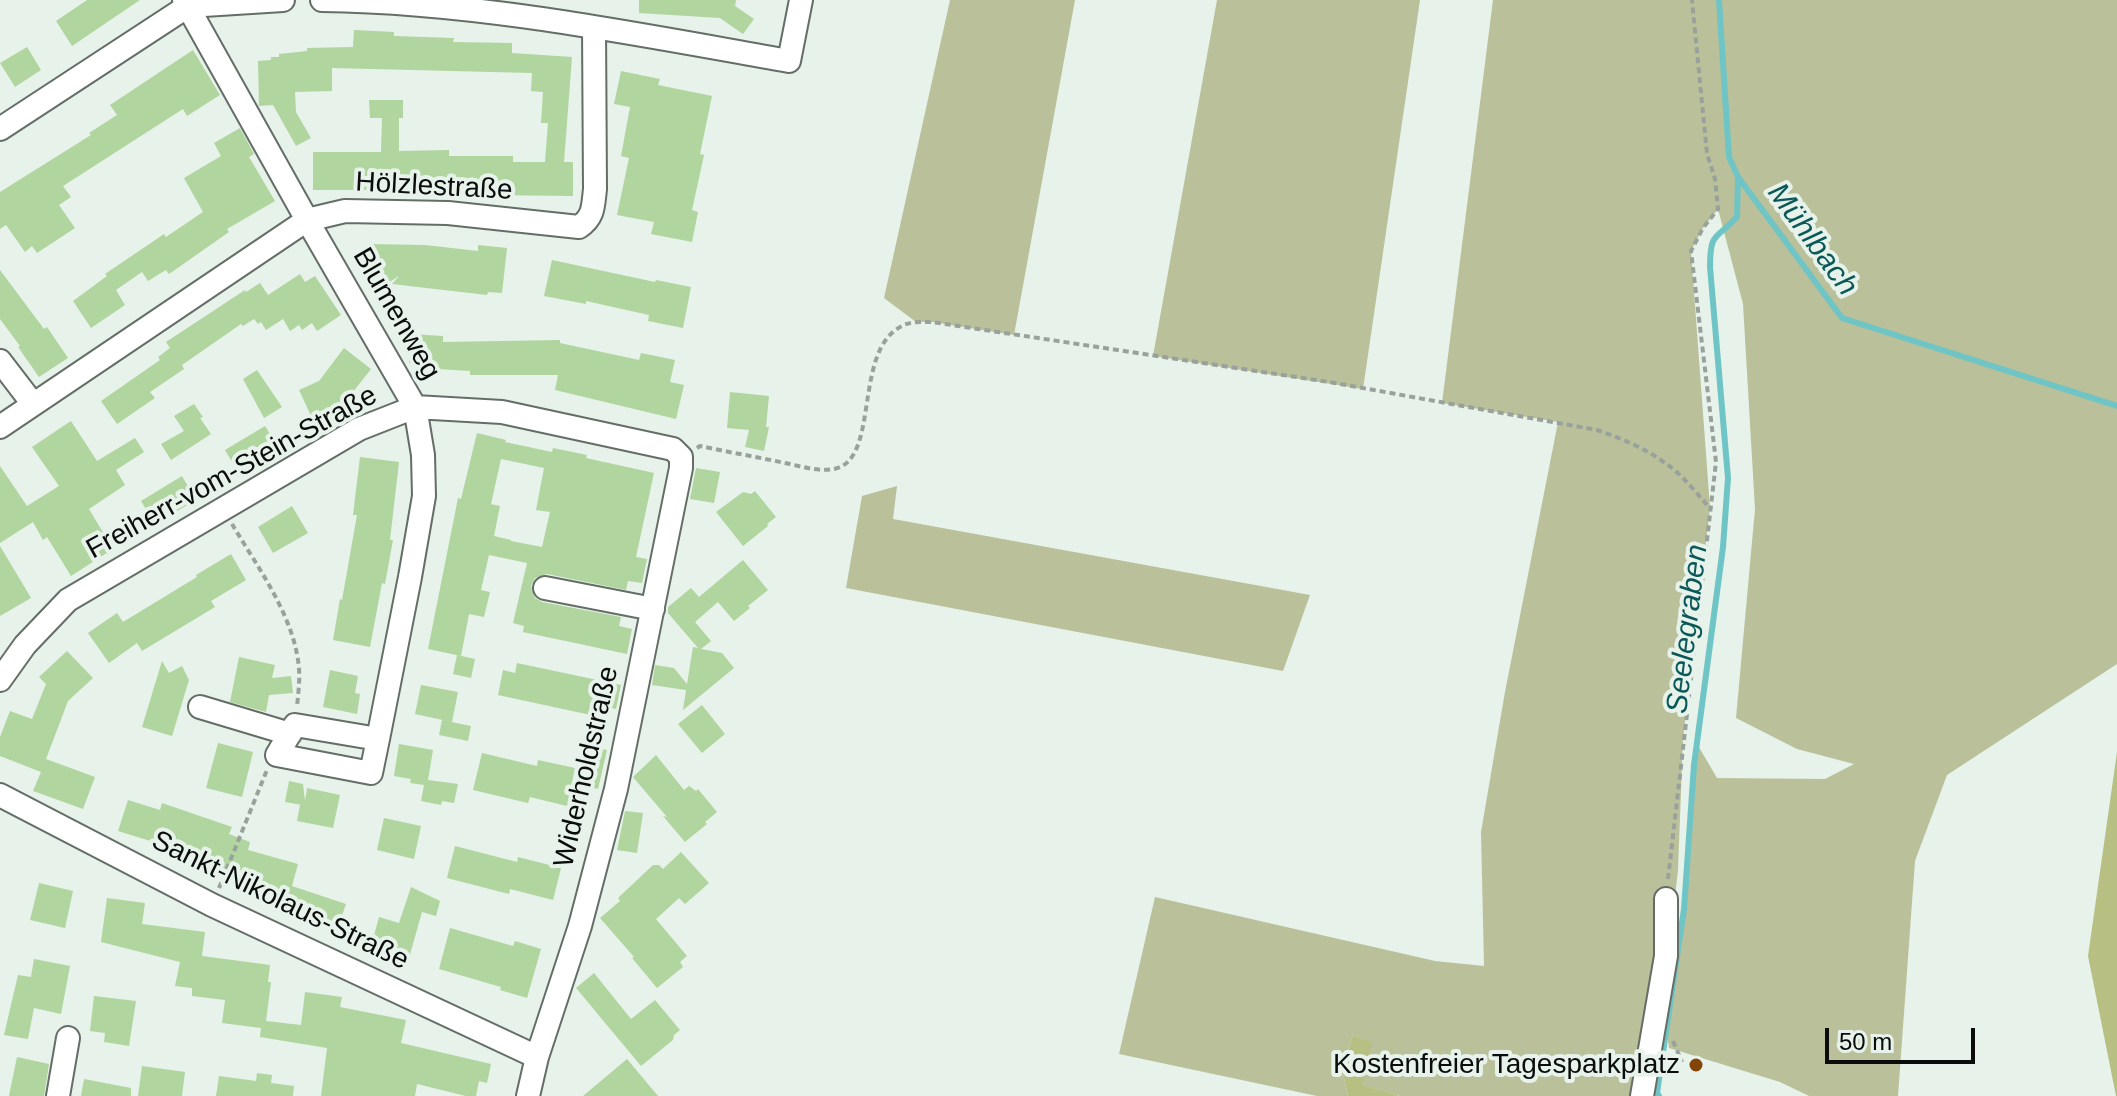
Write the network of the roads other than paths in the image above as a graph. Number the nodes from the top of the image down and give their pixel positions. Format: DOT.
graph roads {
  1 [pos="283,0"];
  2 [pos="322,0"];
  3 [pos="801,0"];
  4 [pos="186,3"];
  5 [pos="594,27"];
  6 [pos="0,129"];
  7 [pos="307,220"];
  8 [pos="0,361"];
  9 [pos="33,404"];
  10 [pos="415,407"];
  11 [pos="0,427"];
  12 [pos="677,453"];
  13 [pos="545,588"];
  14 [pos="653,609"];
  15 [pos="0,680"];
  16 [pos="200,707"];
  17 [pos="292,730"];
  18 [pos="378,739"];
  19 [pos="0,795"];
  20 [pos="1666,899"];
  21 [pos="68,1038"];
  22 [pos="537,1057"];
  23 [pos="58,1096"];
  24 [pos="528,1096"];
  25 [pos="1642,1096"];
  1 -- 4 [label="street"];
  2 -- 5 [label="street"];
  3 -- 5 [label="street"];
  4 -- 6 [label="street"];
  4 -- 7 [label="street, Blumenweg"];
  5 -- 7 [label="street, Hölzlestraße"];
  7 -- 9 [label="street, Hölzlestraße"];
  7 -- 10 [label="street, Blumenweg"];
  8 -- 9 [label="street"];
  9 -- 11 [label="street, Hölzlestraße"];
  10 -- 12 [label="street, Freiherr-vom-Stein-Straße"];
  10 -- 15 [label="street, Freiherr-vom-Stein-Straße"];
  10 -- 18 [label="street, Blumenweg"];
  12 -- 14 [label="street, Widerholdstraße"];
  13 -- 14 [label="street"];
  14 -- 22 [label="street, Widerholdstraße"];
  16 -- 17 [label="street"];
  17 -- 18 [label="street"];
  17 -- 18 [label="street, Blumenweg"];
  19 -- 22 [label="street, Sankt-Nikolaus-Straße"];
  20 -- 25 [label="street"];
  21 -- 23 [label="street"];
  22 -- 24 [label="street, Widerholdstraße"];
}
